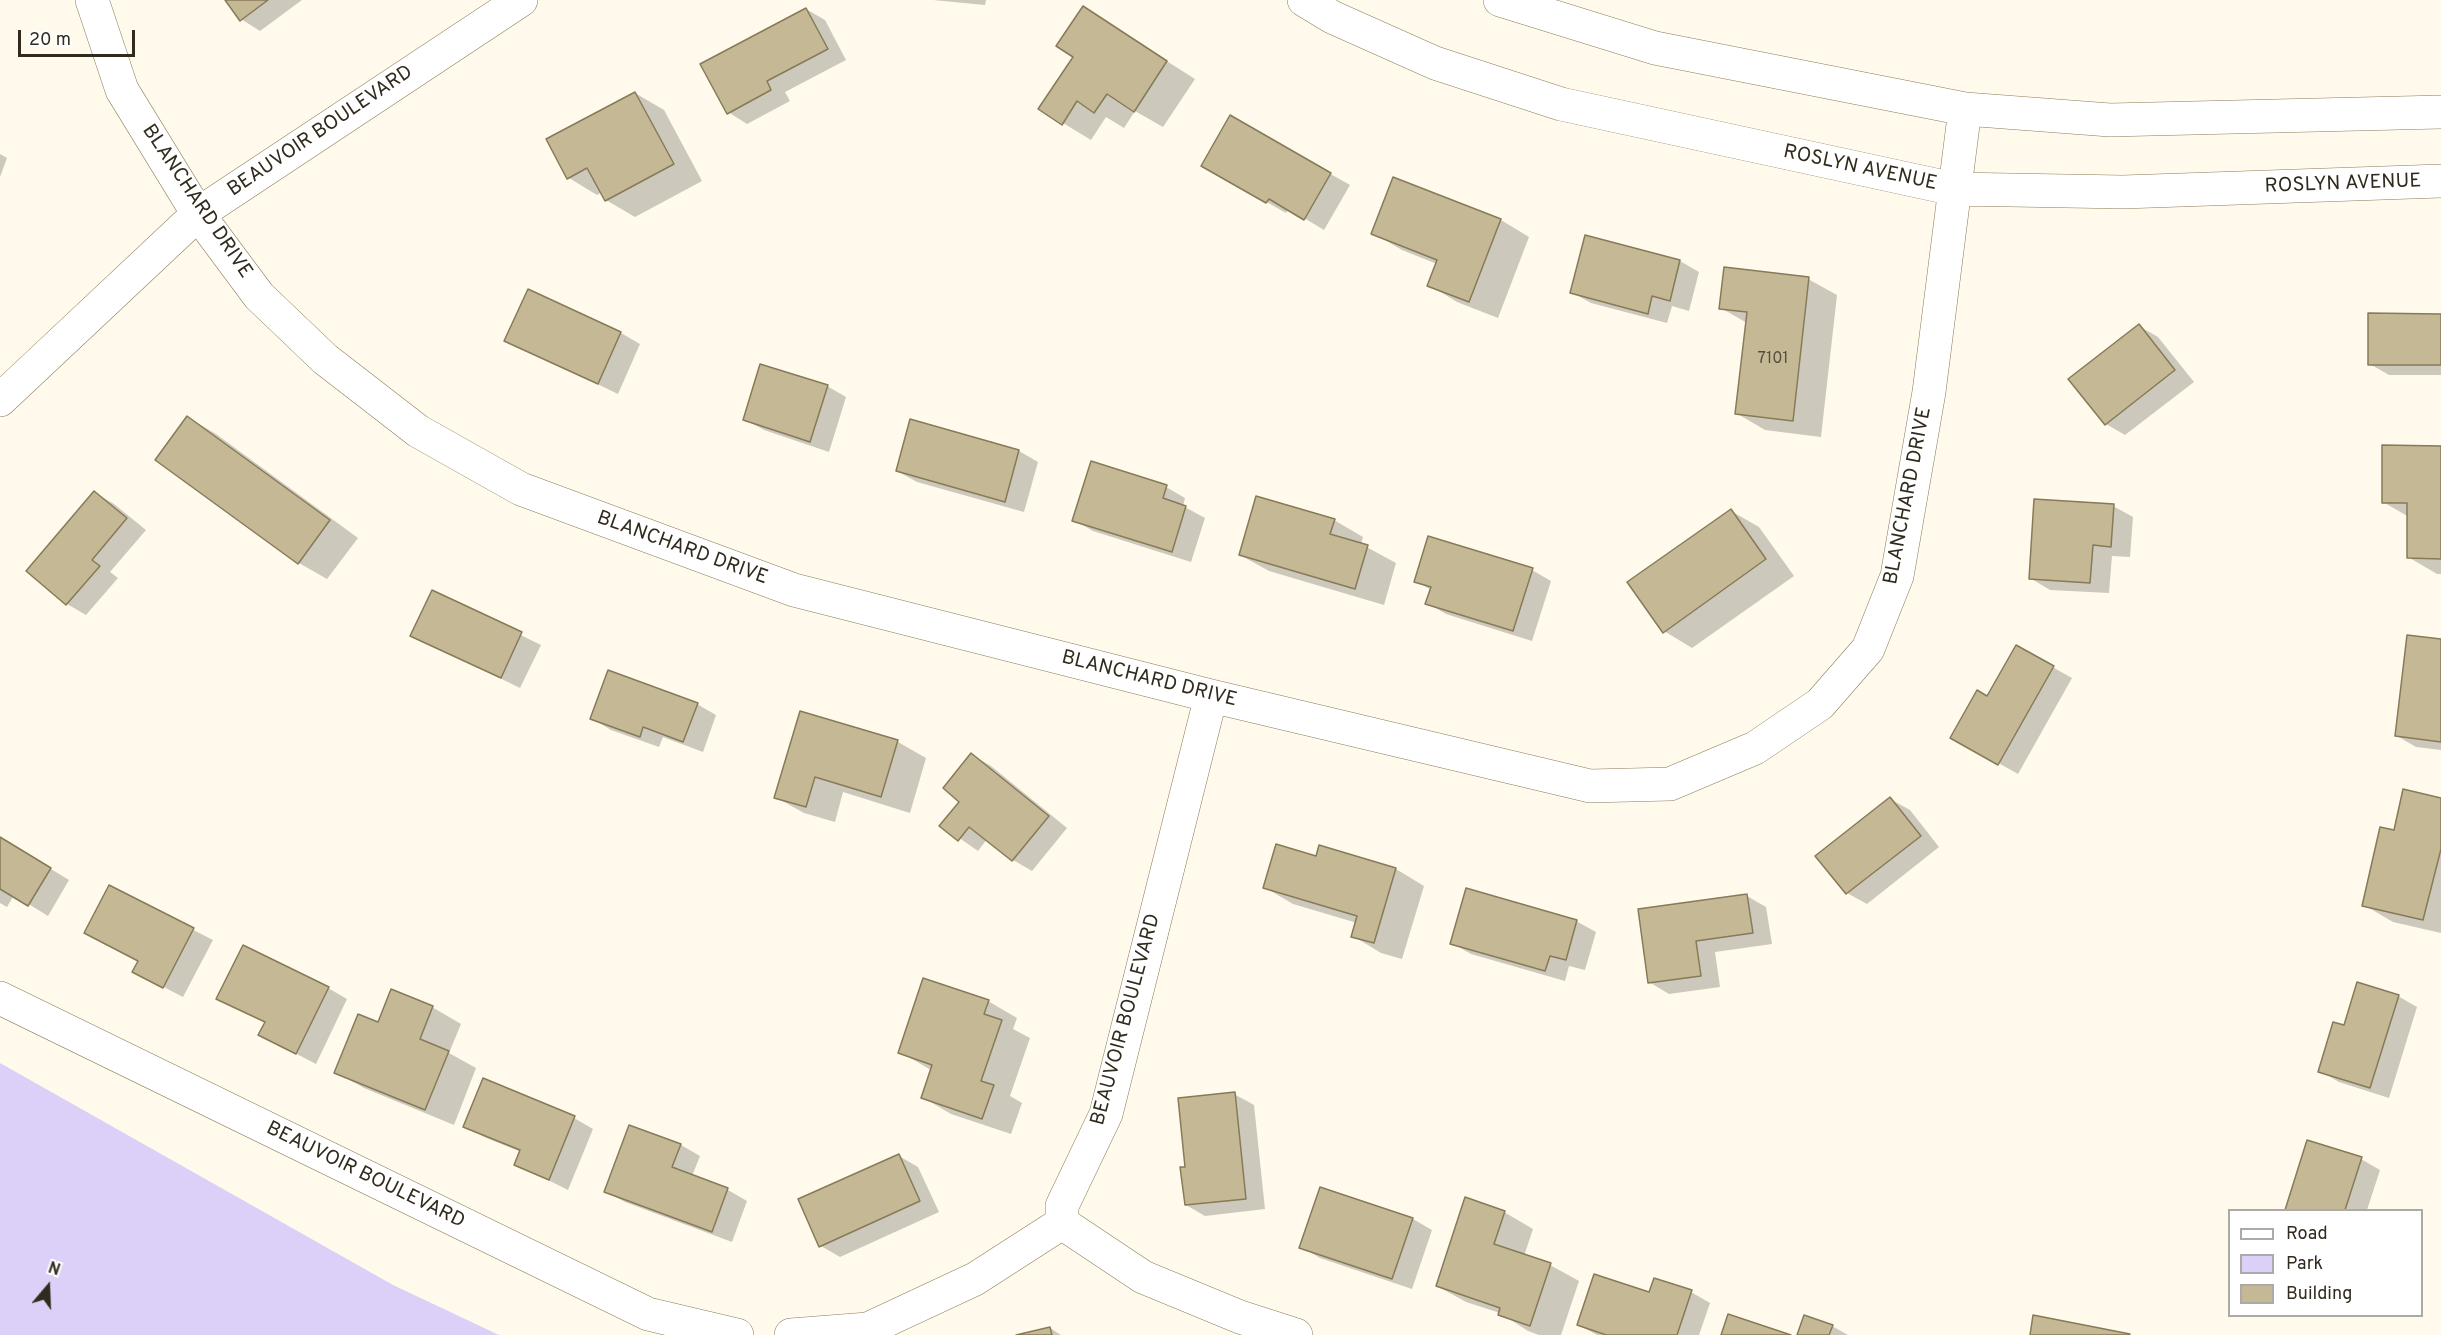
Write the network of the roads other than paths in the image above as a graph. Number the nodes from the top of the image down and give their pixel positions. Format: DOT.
graph roads {
  1 [pos="92,0"];
  2 [pos="521,0"];
  3 [pos="1304,0"];
  4 [pos="1500,0"];
  5 [pos="1965,109"];
  6 [pos="2441,112"];
  7 [pos="2441,181"];
  8 [pos="1954,189"];
  9 [pos="198,214"];
  10 [pos="0,400"];
  11 [pos="1211,696"];
  12 [pos="0,998"];
  13 [pos="1062,1223"];
  14 [pos="737,1335"];
  15 [pos="791,1335"];
  16 [pos="1296,1335"];
  1 -- 9 [label="street, BLANCHARD DRIVE"];
  2 -- 9 [label="street, BEAUVOIR BOULEVARD"];
  3 -- 8 [label="street, ROSLYN AVENUE"];
  4 -- 5 [label="street"];
  5 -- 6 [label="street"];
  5 -- 8 [label="street, BLANCHARD DRIVE"];
  7 -- 8 [label="street, ROSLYN AVENUE"];
  8 -- 11 [label="street, BLANCHARD DRIVE"];
  9 -- 10 [label="street, BEAUVOIR BOULEVARD"];
  9 -- 11 [label="street, BLANCHARD DRIVE"];
  11 -- 13 [label="street, BEAUVOIR BOULEVARD"];
  12 -- 14 [label="street, BEAUVOIR BOULEVARD"];
  13 -- 15 [label="street"];
  13 -- 16 [label="street"];
}
